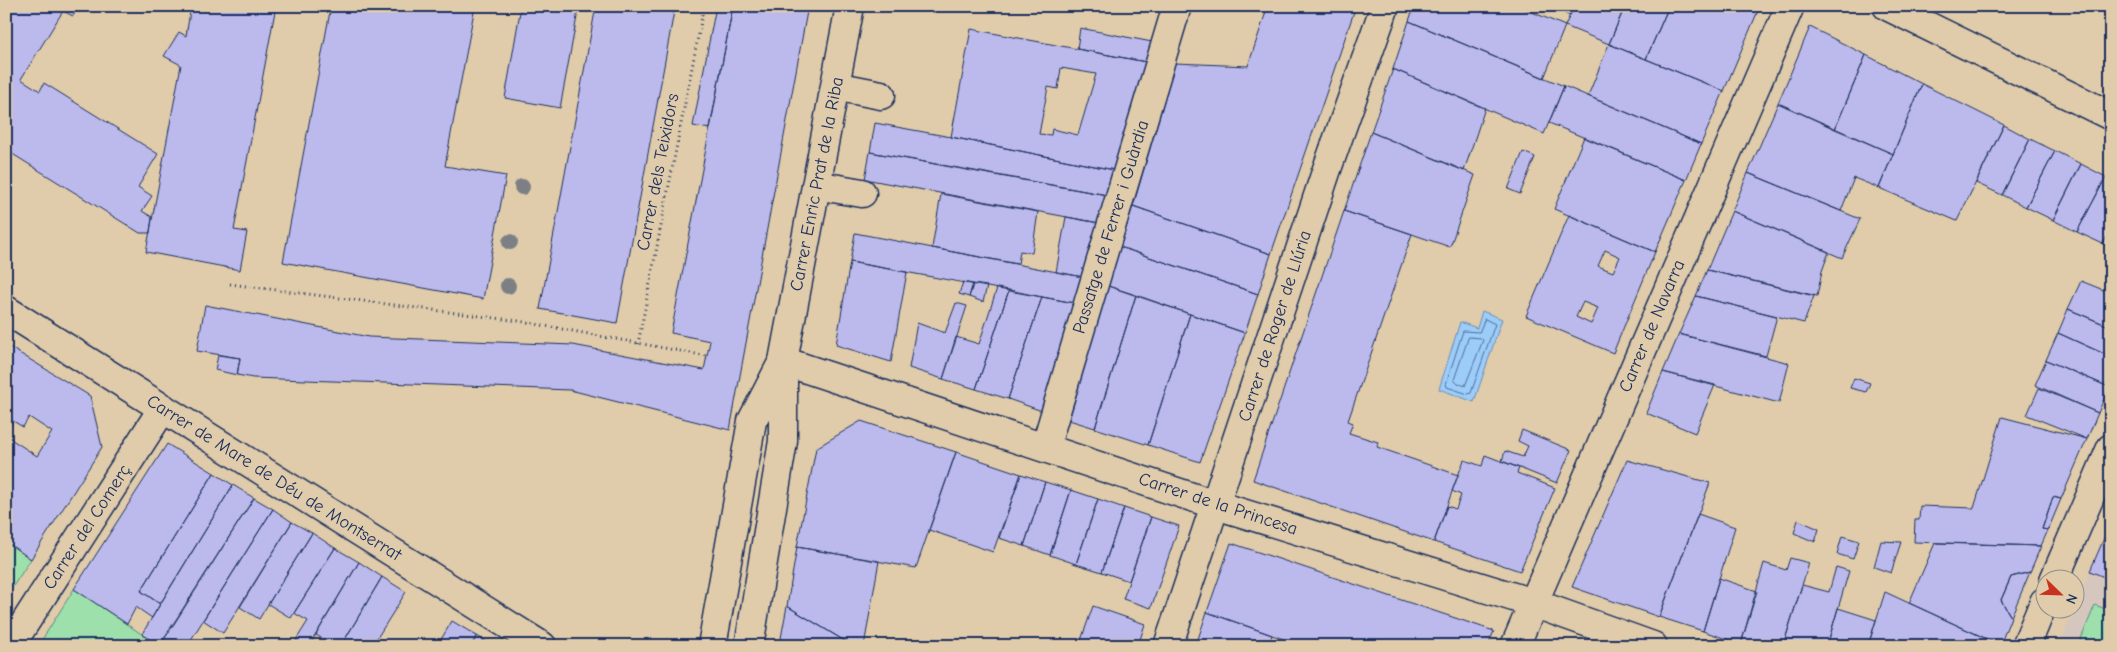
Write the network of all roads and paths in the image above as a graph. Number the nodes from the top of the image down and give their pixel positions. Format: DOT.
graph roads {
  1 [pos="704,6"];
  2 [pos="850,6"];
  3 [pos="1176,6"];
  4 [pos="1385,6"];
  5 [pos="1790,6"];
  6 [pos="1887,6"];
  7 [pos="835,86"];
  8 [pos="881,95"];
  9 [pos="2111,116"];
  10 [pos="816,185"];
  11 [pos="862,193"];
  12 [pos="230,284"];
  13 [pos="6,310"];
  14 [pos="638,344"];
  15 [pos="707,356"];
  16 [pos="783,361"];
  17 [pos="163,408"];
  18 [pos="1045,448"];
  19 [pos="2111,448"];
  20 [pos="1216,505"];
  21 [pos="2058,570"];
  22 [pos="1533,603"];
  23 [pos="2037,620"];
  24 [pos="10,646"];
  25 [pos="542,646"];
  26 [pos="712,646"];
  27 [pos="748,646"];
  28 [pos="1168,646"];
  29 [pos="1515,646"];
  30 [pos="1653,646"];
  31 [pos="2026,646"];
  1 -- 14 [label="path, Carrer dels Teixidors"];
  2 -- 7 [label="street, Carrer Enric Prat de la Riba"];
  3 -- 18 [label="street, Passatge de Ferrer i Guàrdia"];
  4 -- 20 [label="street, Carrer de Roger de Llúria"];
  5 -- 22 [label="street, Carrer de Navarra"];
  6 -- 9 [label="street"];
  7 -- 8 [label="street"];
  7 -- 10 [label="street, Carrer Enric Prat de la Riba"];
  10 -- 11 [label="street"];
  10 -- 16 [label="street, Carrer Enric Prat de la Riba"];
  12 -- 14 [label="path"];
  13 -- 17 [label="street, Carrer de Mare de Déu de Montserrat"];
  14 -- 15 [label="path"];
  16 -- 18 [label="street, Carrer de la Princesa"];
  16 -- 26 [label="street, Carrer Enric Prat de la Riba"];
  16 -- 27 [label="street, Carrer Enric Prat de la Riba"];
  17 -- 24 [label="street, Carrer del Comerç"];
  17 -- 25 [label="street, Carrer de Mare de Déu de Montserrat"];
  18 -- 20 [label="street, Carrer de la Princesa"];
  19 -- 21 [label="street"];
  20 -- 22 [label="street, Carrer de la Princesa"];
  20 -- 28 [label="street, Carrer de Roger de Llúria"];
  22 -- 29 [label="street, Carrer de Navarra"];
  22 -- 30 [label="street, Carrer de la Princesa"];
  23 -- 31 [label="street"];
}
